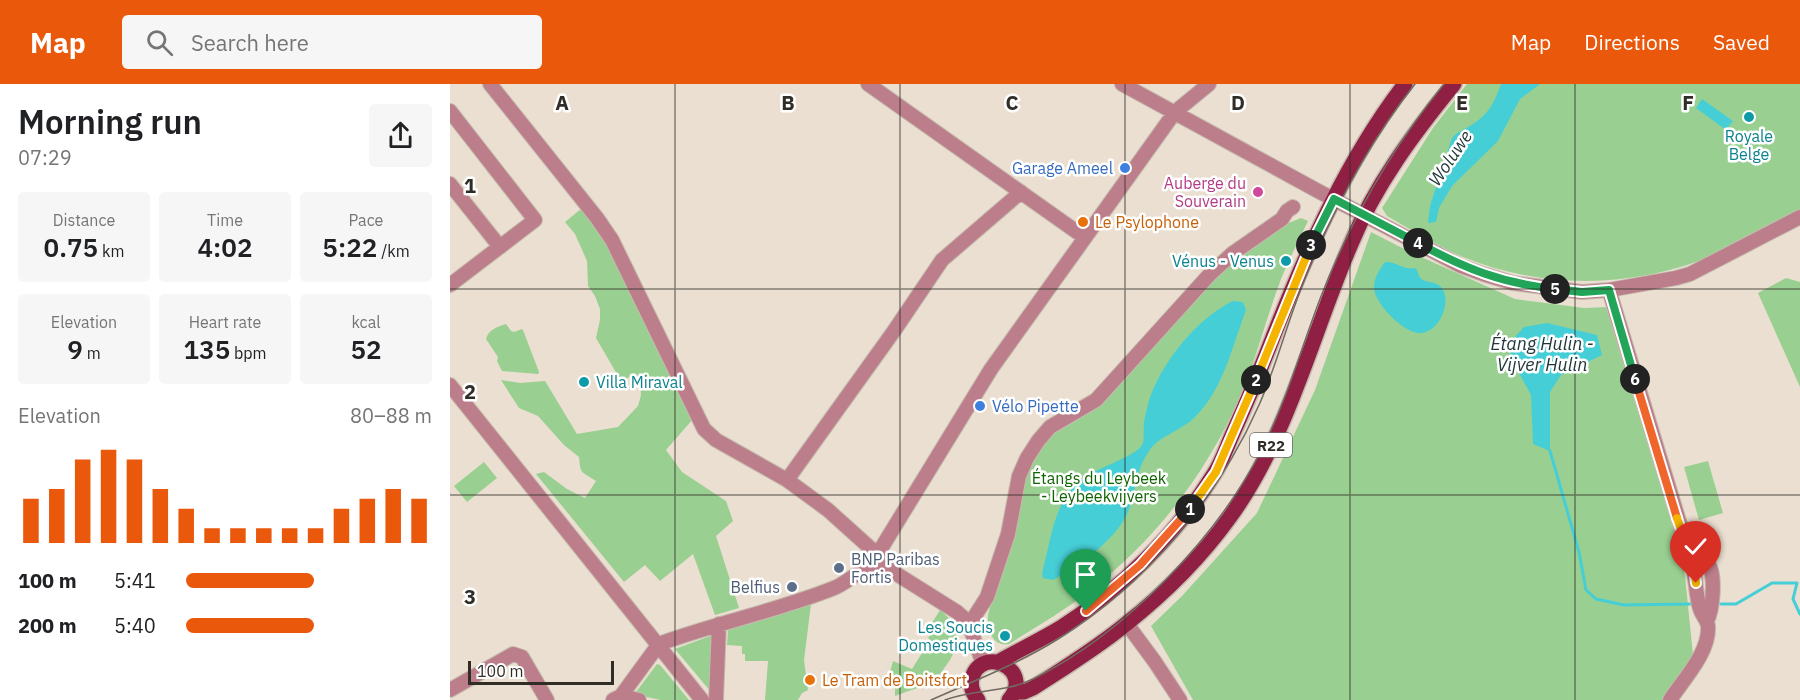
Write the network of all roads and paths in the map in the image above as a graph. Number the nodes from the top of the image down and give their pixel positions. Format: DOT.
graph roads {
  1 [pos="490,84"];
  2 [pos="868,84"];
  3 [pos="1122,84"];
  4 [pos="1209,84"];
  5 [pos="1405,84"];
  6 [pos="1454,84"];
  7 [pos="450,111"];
  8 [pos="1175,112"];
  9 [pos="450,184"];
  10 [pos="1021,192"];
  11 [pos="1334,199"];
  12 [pos="1293,207"];
  13 [pos="1365,215"];
  14 [pos="1800,217"];
  15 [pos="1084,237"];
  16 [pos="500,247"];
  17 [pos="450,285"];
  18 [pos="1609,290"];
  19 [pos="450,385"];
  20 [pos="787,480"];
  21 [pos="877,560"];
  22 [pos="971,622"];
  23 [pos="719,624"];
  24 [pos="1126,624"];
  25 [pos="658,644"];
  26 [pos="990,663"];
  27 [pos="450,690"];
  28 [pos="1012,697"];
  29 [pos="617,698"];
  30 [pos="976,699"];
  31 [pos="547,700"];
  32 [pos="639,700"];
  33 [pos="702,700"];
  34 [pos="716,700"];
  35 [pos="1180,700"];
  36 [pos="1670,700"];
  1 -- 20 [label="street"];
  2 -- 10 [label="street"];
  3 -- 8 [label="street"];
  4 -- 8 [label="street"];
  5 -- 11 [label="main road, R22"];
  6 -- 13 [label="main road, R22"];
  7 -- 16 [label="street"];
  8 -- 11 [label="street"];
  8 -- 15 [label="street"];
  9 -- 16 [label="street"];
  10 -- 15 [label="street"];
  10 -- 20 [label="street"];
  11 -- 13 [label="street"];
  11 -- 26 [label="main road, R22"];
  12 -- 22 [label="street"];
  13 -- 18 [label="street"];
  13 -- 24 [label="main road, R22"];
  14 -- 18 [label="street"];
  15 -- 21 [label="street"];
  16 -- 17 [label="street"];
  18 -- 36 [label="street"];
  19 -- 25 [label="street"];
  20 -- 21 [label="street"];
  21 -- 22 [label="street"];
  21 -- 23 [label="street"];
  22 -- 26 [label="street"];
  23 -- 25 [label="street"];
  23 -- 34 [label="street"];
  24 -- 28 [label="main road, R22"];
  24 -- 35 [label="street"];
  25 -- 29 [label="street"];
  25 -- 33 [label="street"];
  26 -- 28 [label="main road"];
  26 -- 30 [label="main road"];
  27 -- 31 [label="street"];
  29 -- 32 [label="street"];
}
